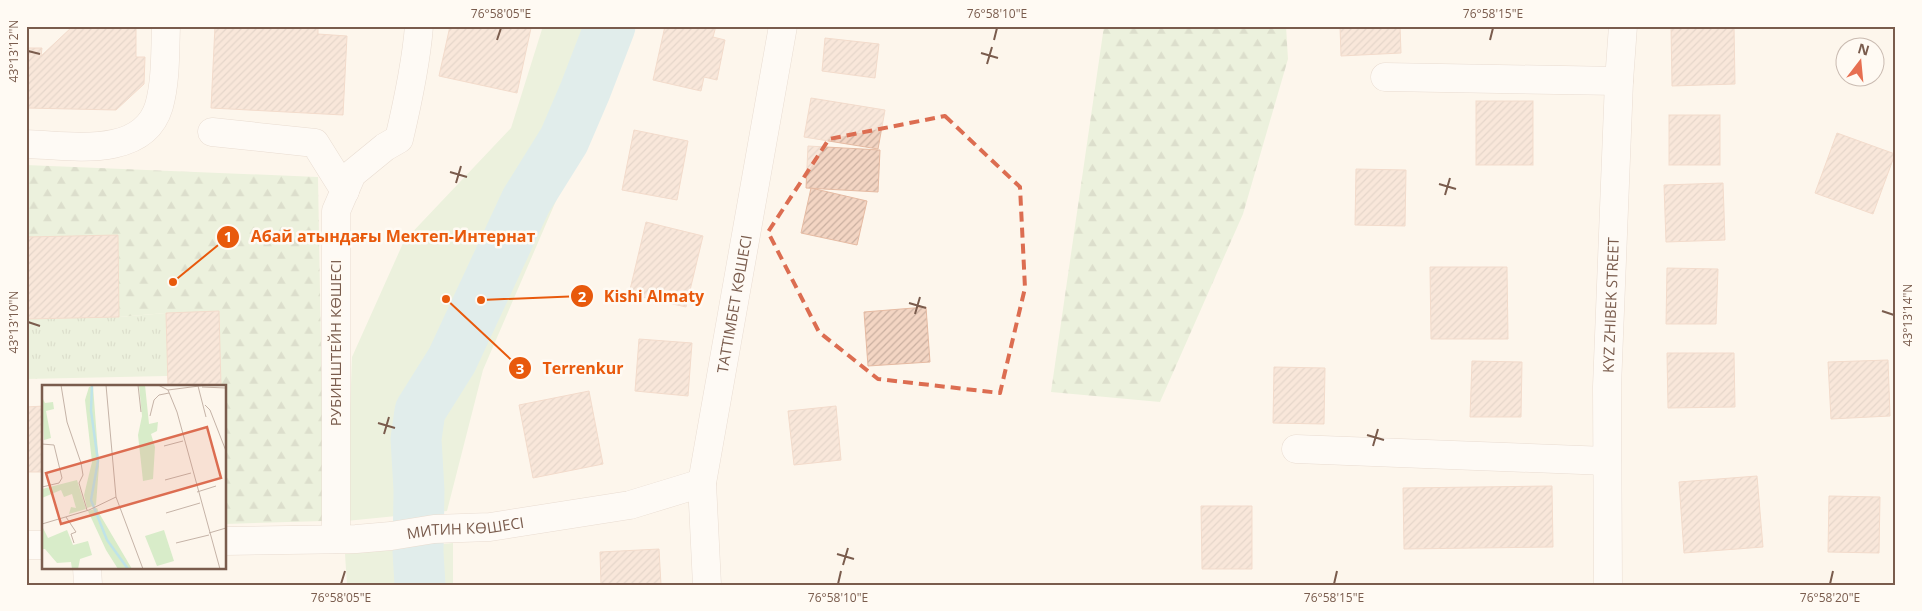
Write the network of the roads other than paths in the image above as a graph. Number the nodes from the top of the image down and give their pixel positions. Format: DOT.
graph roads {
  1 [pos="166,26"];
  2 [pos="419,26"];
  3 [pos="783,26"];
  4 [pos="1623,26"];
  5 [pos="1385,77"];
  6 [pos="1619,81"];
  7 [pos="212,132"];
  8 [pos="26,144"];
  9 [pos="345,190"];
  10 [pos="1296,449"];
  11 [pos="1607,461"];
  12 [pos="702,483"];
  13 [pos="336,539"];
  14 [pos="226,541"];
  15 [pos="26,545"];
  16 [pos="42,545"];
  17 [pos="87,568"];
  18 [pos="88,585"];
  19 [pos="707,585"];
  20 [pos="1608,585"];
  1 -- 8 [label="street"];
  2 -- 9 [label="street, РУБИНШТЕЙН КӨШЕСІ"];
  3 -- 12 [label="street, ТАТТІМБЕТ КӨШЕСІ"];
  4 -- 6 [label="street, KYZ ZHIBEK STREET"];
  5 -- 6 [label="street"];
  6 -- 11 [label="street, KYZ ZHIBEK STREET"];
  7 -- 9 [label="street"];
  9 -- 13 [label="street, РУБИНШТЕЙН КӨШЕСІ"];
  10 -- 11 [label="street"];
  11 -- 20 [label="street, KYZ ZHIBEK STREET"];
  12 -- 13 [label="street, МИТИН КӨШЕСІ"];
  12 -- 19 [label="street, ТАТТІМБЕТ КӨШЕСІ"];
  13 -- 14 [label="street, МИТИН КӨШЕСІ"];
  15 -- 16 [label="street"];
  17 -- 18 [label="street"];
}
